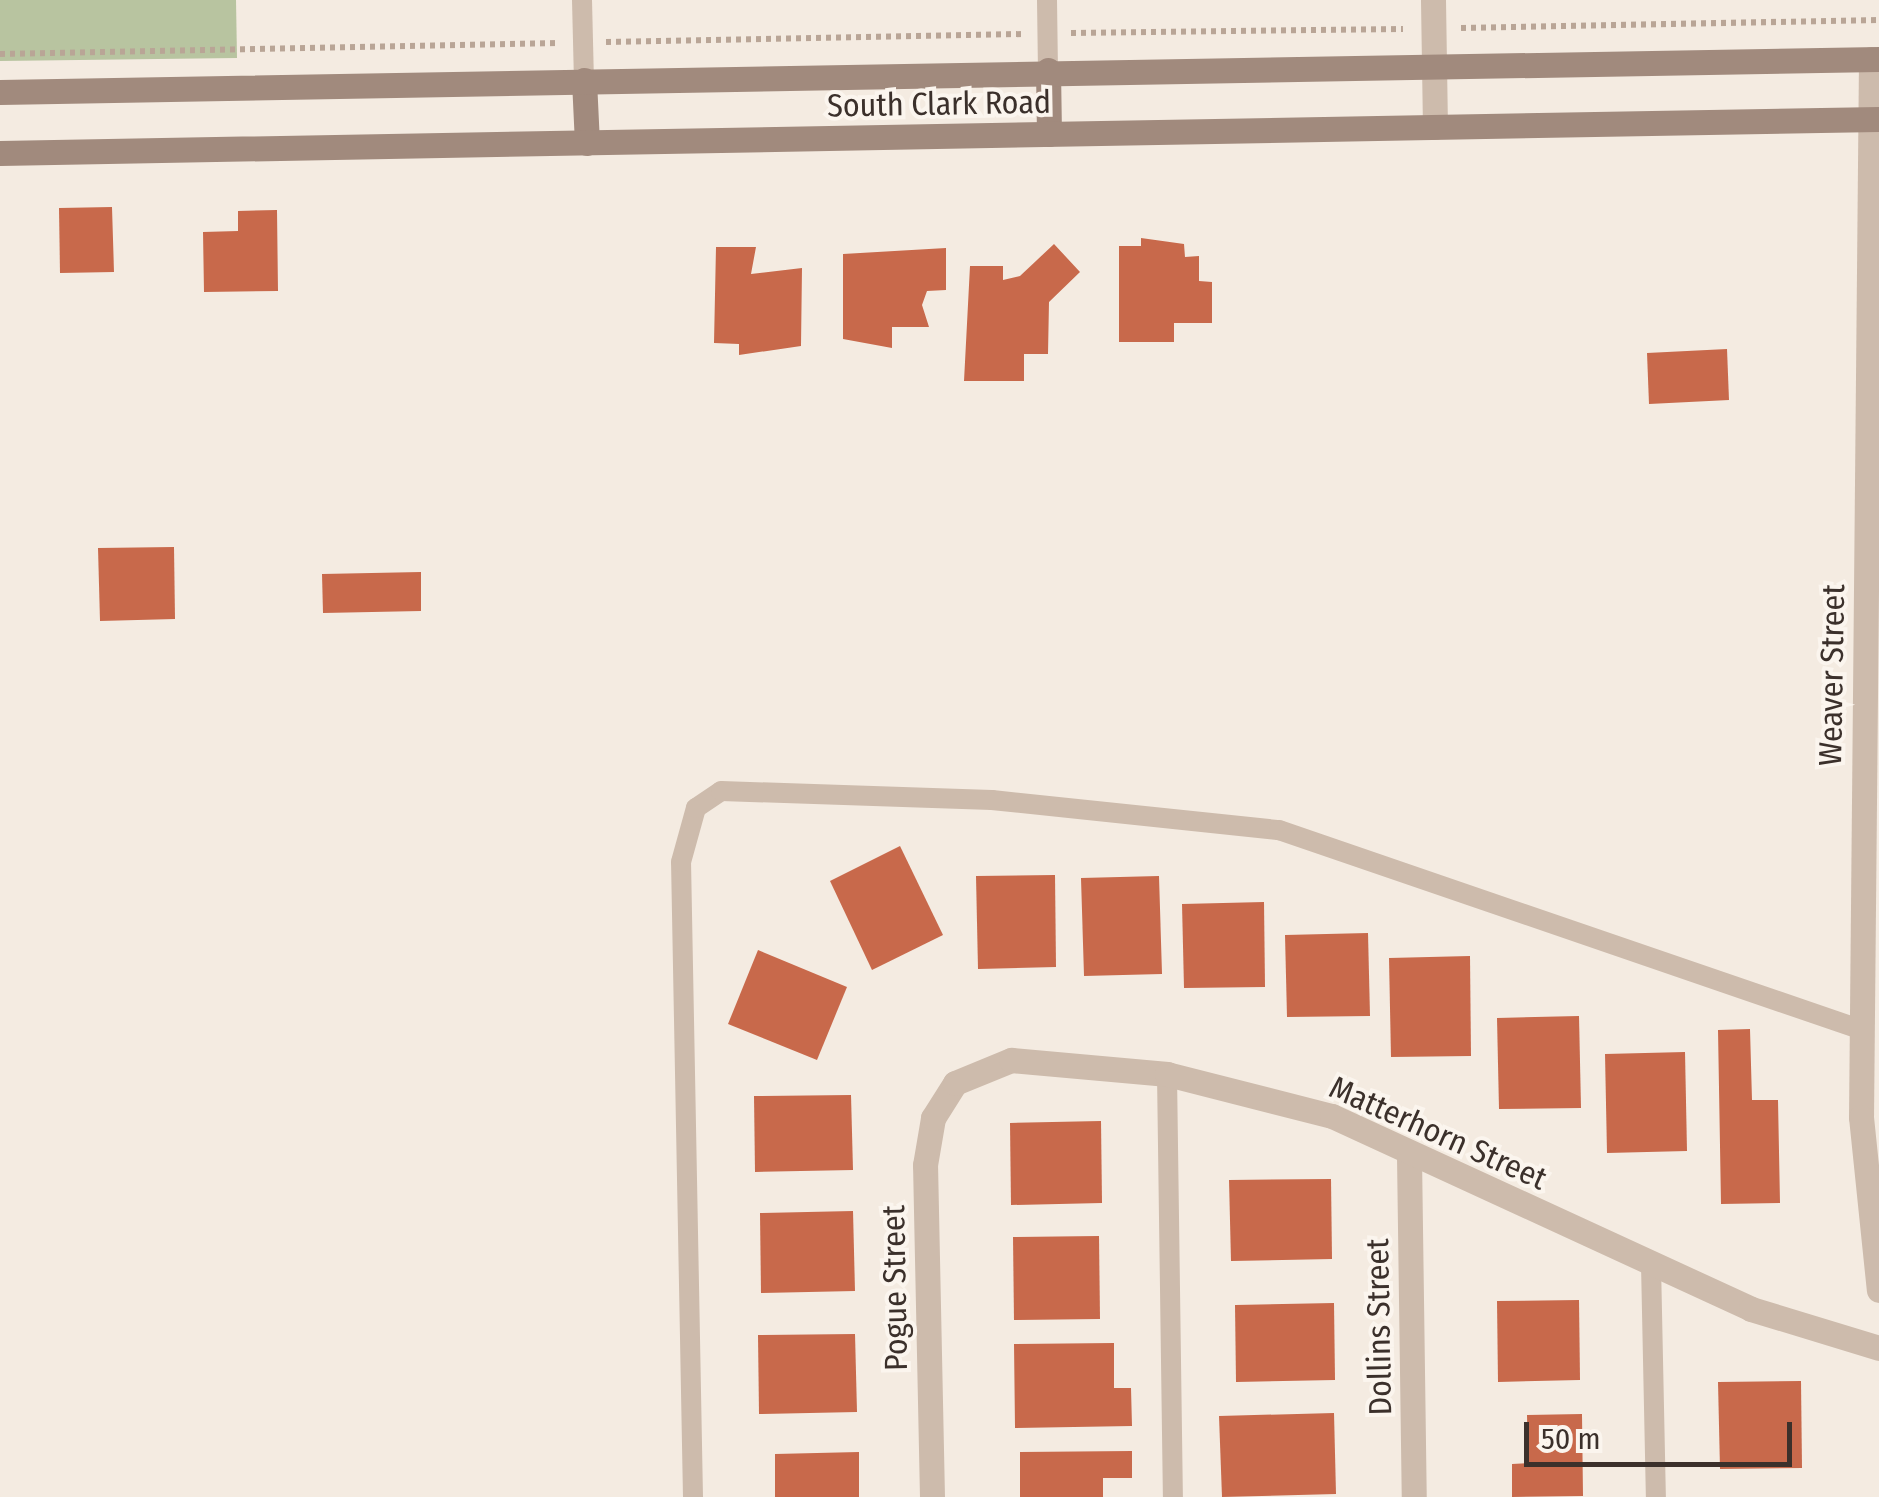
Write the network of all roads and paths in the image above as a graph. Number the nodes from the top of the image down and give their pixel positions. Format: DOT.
graph roads {
  1 [pos="582,0"];
  2 [pos="1046,0"];
  3 [pos="1433,0"];
  4 [pos="1879,20"];
  5 [pos="1434,29"];
  6 [pos="1047,34"];
  7 [pos="583,42"];
  8 [pos="0,54"];
  9 [pos="1875,59"];
  10 [pos="1434,65"];
  11 [pos="1048,70"];
  12 [pos="584,80"];
  13 [pos="0,92"];
  14 [pos="1875,119"];
  15 [pos="1434,127"];
  16 [pos="1049,134"];
  17 [pos="587,143"];
  18 [pos="0,153"];
  19 [pos="1873,417"];
  20 [pos="1872,670"];
  21 [pos="1862,1030"];
  22 [pos="1167,1074"];
  23 [pos="955,1084"];
  24 [pos="1870,1117"];
  25 [pos="1409,1156"];
  26 [pos="1651,1264"];
  27 [pos="1879,1290"];
  28 [pos="1879,1348"];
  29 [pos="693,1497"];
  30 [pos="932,1497"];
  31 [pos="1173,1497"];
  32 [pos="1414,1497"];
  33 [pos="1656,1497"];
  1 -- 7 [label="lane"];
  2 -- 6 [label="lane"];
  3 -- 5 [label="street"];
  4 -- 5 [label="path"];
  5 -- 6 [label="path"];
  5 -- 10 [label="street"];
  6 -- 7 [label="path"];
  6 -- 11 [label="lane"];
  7 -- 8 [label="path"];
  7 -- 12 [label="lane"];
  9 -- 10 [label="main road, South Clark Road"];
  9 -- 14 [label="street, Weaver Street"];
  10 -- 11 [label="main road, South Clark Road"];
  10 -- 15 [label="street"];
  11 -- 12 [label="main road, South Clark Road"];
  11 -- 16 [label="main road"];
  12 -- 13 [label="main road, South Clark Road"];
  12 -- 17 [label="main road"];
  14 -- 15 [label="main road, South Clark Road"];
  14 -- 19 [label="street, Weaver Street"];
  15 -- 16 [label="main road, South Clark Road"];
  16 -- 17 [label="main road, South Clark Road"];
  17 -- 18 [label="main road, South Clark Road"];
  19 -- 20 [label="street, Weaver Street"];
  20 -- 21 [label="street, Weaver Street"];
  21 -- 24 [label="street, Weaver Street"];
  21 -- 29 [label="lane"];
  22 -- 23 [label="street, Matterhorn Street"];
  22 -- 25 [label="street, Matterhorn Street"];
  22 -- 31 [label="lane"];
  23 -- 30 [label="street, Pogue Street"];
  24 -- 27 [label="street, Weaver Street"];
  25 -- 26 [label="street, Matterhorn Street"];
  25 -- 32 [label="street, Dollins Street"];
  26 -- 28 [label="street, Matterhorn Street"];
  26 -- 33 [label="lane"];
}
